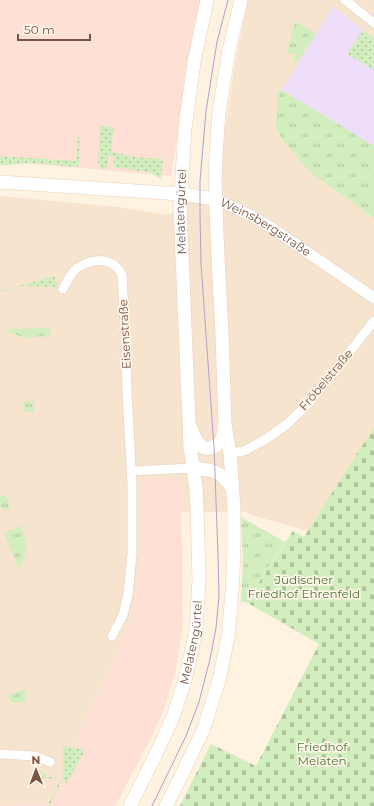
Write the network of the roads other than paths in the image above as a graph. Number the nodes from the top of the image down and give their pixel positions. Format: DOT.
graph roads {
  1 [pos="207,0"];
  2 [pos="241,0"];
  3 [pos="351,2"];
  4 [pos="374,23"];
  5 [pos="0,182"];
  6 [pos="181,194"];
  7 [pos="215,200"];
  8 [pos="63,289"];
  9 [pos="374,298"];
  10 [pos="374,321"];
  11 [pos="225,424"];
  12 [pos="189,425"];
  13 [pos="230,453"];
  14 [pos="193,468"];
  15 [pos="131,471"];
  16 [pos="232,488"];
  17 [pos="112,636"];
  18 [pos="0,754"];
  19 [pos="50,762"];
  20 [pos="130,806"];
  21 [pos="166,806"];
  1 -- 6 [label="main road, Melatengürtel"];
  2 -- 7 [label="main road, Melatengürtel"];
  3 -- 4 [label="street"];
  5 -- 6 [label="main road, Weinsbergstraße"];
  6 -- 7 [label="main road, Weinsbergstraße"];
  6 -- 12 [label="main road, Melatengürtel"];
  7 -- 9 [label="street, Weinsbergstraße"];
  7 -- 11 [label="main road, Melatengürtel"];
  8 -- 15 [label="street, Eisenstraße"];
  10 -- 13 [label="street, Fröbelstraße"];
  11 -- 12 [label="main road, Melatengürtel"];
  11 -- 13 [label="main road, Melatengürtel"];
  12 -- 14 [label="main road, Melatengürtel"];
  13 -- 16 [label="main road, Melatengürtel"];
  14 -- 15 [label="street"];
  14 -- 16 [label="main road"];
  14 -- 20 [label="main road, Melatengürtel"];
  15 -- 17 [label="street, Eisenstraße"];
  16 -- 21 [label="main road, Melatengürtel"];
  18 -- 19 [label="street"];
}
